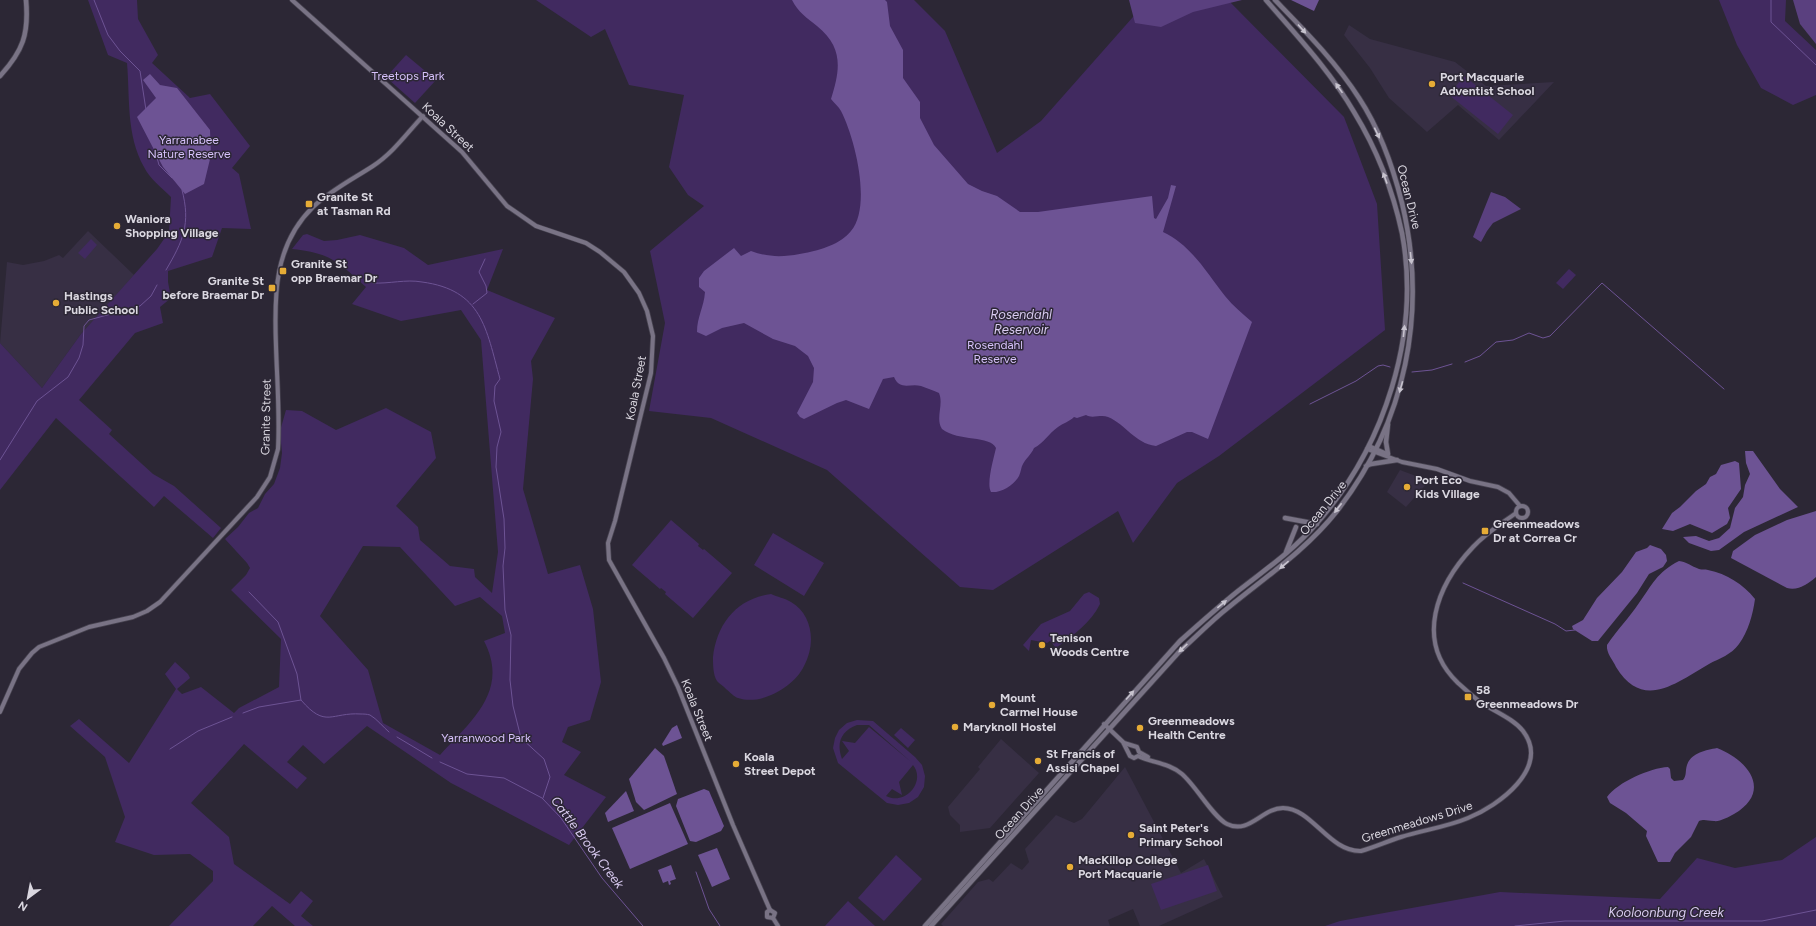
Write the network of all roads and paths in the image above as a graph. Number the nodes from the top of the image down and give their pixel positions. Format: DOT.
graph roads {
  1 [pos="26,0"];
  2 [pos="292,0"];
  3 [pos="1266,0"];
  4 [pos="1275,0"];
  5 [pos="0,76"];
  6 [pos="1364,106"];
  7 [pos="1354,110"];
  8 [pos="422,116"];
  9 [pos="1388,420"];
  10 [pos="1368,447"];
  11 [pos="1375,450"];
  12 [pos="1388,454"];
  13 [pos="1397,460"];
  14 [pos="1405,462"];
  15 [pos="1366,466"];
  16 [pos="1519,507"];
  17 [pos="1516,514"];
  18 [pos="1284,518"];
  19 [pos="1316,524"];
  20 [pos="1296,527"];
  21 [pos="1306,534"];
  22 [pos="1312,538"];
  23 [pos="1284,555"];
  24 [pos="0,712"];
  25 [pos="1104,724"];
  26 [pos="1109,729"];
  27 [pos="1123,742"];
  28 [pos="1132,746"];
  29 [pos="1128,750"];
  30 [pos="1139,754"];
  31 [pos="778,926"];
  32 [pos="925,926"];
  33 [pos="931,926"];
  1 -- 5 [label="main road"];
  2 -- 8 [label="street, Koala Street"];
  7 -- 3 [label="main road, Ocean Drive, one-way"];
  4 -- 6 [label="main road, Ocean Drive, one-way"];
  6 -- 7 [label="main road"];
  6 -- 9 [label="main road, Ocean Drive, one-way"];
  10 -- 7 [label="main road, Ocean Drive, one-way"];
  8 -- 24 [label="street, Granite Street"];
  8 -- 31 [label="street, Koala Street"];
  9 -- 11 [label="main road, Ocean Drive"];
  9 -- 12 [label="main road"];
  10 -- 11 [label="street"];
  10 -- 19 [label="main road, Ocean Drive"];
  11 -- 12 [label="street"];
  11 -- 13 [label="street"];
  11 -- 15 [label="main road, Ocean Drive"];
  12 -- 14 [label="street"];
  13 -- 14 [label="street"];
  13 -- 15 [label="main road"];
  14 -- 16 [label="street"];
  15 -- 22 [label="main road, Ocean Drive, one-way"];
  16 -- 17 [label="street"];
  16 -- 17 [label="street"];
  17 -- 30 [label="street, Greenmeadows Drive"];
  18 -- 19 [label="main road"];
  19 -- 21 [label="main road, Ocean Drive"];
  20 -- 23 [label="main road"];
  21 -- 22 [label="main road"];
  21 -- 23 [label="main road, Ocean Drive"];
  22 -- 26 [label="main road, Ocean Drive, one-way"];
  25 -- 23 [label="main road, Ocean Drive, one-way"];
  25 -- 26 [label="street, Greenmeadows Drive"];
  25 -- 32 [label="main road, Ocean Drive"];
  26 -- 27 [label="street, Greenmeadows Drive"];
  26 -- 33 [label="main road, Ocean Drive"];
  27 -- 28 [label="street, Greenmeadows Drive"];
  27 -- 29 [label="street, Greenmeadows Drive"];
  28 -- 29 [label="street"];
  28 -- 30 [label="street, Greenmeadows Drive"];
  29 -- 30 [label="street, Greenmeadows Drive"];
}
